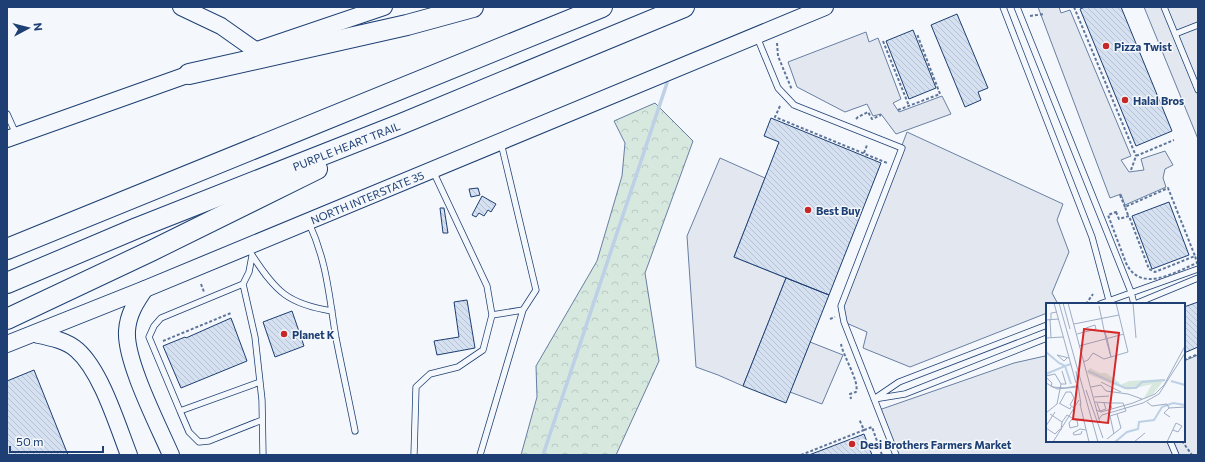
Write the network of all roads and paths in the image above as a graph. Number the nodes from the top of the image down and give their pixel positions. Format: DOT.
graph roads {
  1 [pos="181,7"];
  2 [pos="384,7"];
  3 [pos="473,7"];
  4 [pos="602,7"];
  5 [pos="684,7"];
  6 [pos="825,7"];
  7 [pos="1003,7"];
  8 [pos="1017,7"];
  9 [pos="1074,7"];
  10 [pos="1164,7"];
  11 [pos="1198,25"];
  12 [pos="917,34"];
  13 [pos="1175,34"];
  14 [pos="756,36"];
  15 [pos="882,41"];
  16 [pos="777,43"];
  17 [pos="255,50"];
  18 [pos="189,74"];
  19 [pos="1198,90"];
  20 [pos="794,92"];
  21 [pos="780,106"];
  22 [pos="908,106"];
  23 [pos="898,110"];
  24 [pos="7,114"];
  25 [pos="881,115"];
  26 [pos="856,119"];
  27 [pos="402,124"];
  28 [pos="12,137"];
  29 [pos="1174,140"];
  30 [pos="500,141"];
  31 [pos="867,145"];
  32 [pos="864,153"];
  33 [pos="1136,156"];
  34 [pos="432,169"];
  35 [pos="885,169"];
  36 [pos="1130,170"];
  37 [pos="1120,195"];
  38 [pos="1125,207"];
  39 [pos="1129,216"];
  40 [pos="308,221"];
  41 [pos="7,249"];
  42 [pos="249,251"];
  43 [pos="1195,256"];
  44 [pos="1198,270"];
  45 [pos="1198,278"];
  46 [pos="7,283"];
  47 [pos="201,284"];
  48 [pos="243,284"];
  49 [pos="145,289"];
  50 [pos="1131,292"];
  51 [pos="204,293"];
  52 [pos="1093,294"];
  53 [pos="1109,302"];
  54 [pos="1087,303"];
  55 [pos="1135,303"];
  56 [pos="1137,303"];
  57 [pos="523,310"];
  58 [pos="332,311"];
  59 [pos="231,313"];
  60 [pos="837,313"];
  61 [pos="492,315"];
  62 [pos="7,319"];
  63 [pos="830,319"];
  64 [pos="1046,325"];
  65 [pos="34,334"];
  66 [pos="1046,338"];
  67 [pos="163,340"];
  68 [pos="7,344"];
  69 [pos="841,344"];
  70 [pos="1198,354"];
  71 [pos="1185,360"];
  72 [pos="260,382"];
  73 [pos="852,399"];
  74 [pos="874,399"];
  75 [pos="180,411"];
  76 [pos="859,419"];
  77 [pos="262,420"];
  78 [pos="864,430"];
  79 [pos="355,431"];
  80 [pos="1170,442"];
  81 [pos="1183,442"];
  82 [pos="129,455"];
  83 [pos="171,455"];
  84 [pos="263,455"];
  85 [pos="414,455"];
  86 [pos="480,455"];
  87 [pos="801,455"];
  88 [pos="882,455"];
  89 [pos="896,455"];
  90 [pos="1176,455"];
  91 [pos="1192,455"];
  1 -- 17 [label="main road"];
  2 -- 17 [label="main road"];
  3 -- 18 [label="highway"];
  4 -- 41 [label="highway"];
  5 -- 27 [label="highway, PURPLE HEART TRAIL"];
  6 -- 14 [label="main road, NORTH INTERSTATE 35"];
  7 -- 53 [label="lane"];
  8 -- 50 [label="lane"];
  9 -- 33 [label="path"];
  10 -- 13 [label="lane"];
  11 -- 13 [label="lane"];
  12 -- 22 [label="path"];
  13 -- 19 [label="lane"];
  14 -- 30 [label="main road, NORTH INTERSTATE 35"];
  14 -- 74 [label="lane"];
  15 -- 22 [label="path"];
  16 -- 20 [label="path"];
  17 -- 18 [label="main road"];
  18 -- 28 [label="main road"];
  21 -- 32 [label="path"];
  22 -- 23 [label="path"];
  24 -- 28 [label="lane"];
  25 -- 26 [label="path"];
  27 -- 46 [label="highway, PURPLE HEART TRAIL"];
  27 -- 62 [label="highway"];
  29 -- 33 [label="path"];
  30 -- 34 [label="main road, NORTH INTERSTATE 35"];
  30 -- 57 [label="lane"];
  31 -- 32 [label="path"];
  32 -- 35 [label="path"];
  33 -- 36 [label="path"];
  34 -- 40 [label="main road, NORTH INTERSTATE 35"];
  34 -- 61 [label="lane"];
  37 -- 38 [label="path"];
  38 -- 39 [label="path"];
  38 -- 43 [label="path"];
  39 -- 43 [label="path"];
  39 -- 43 [label="path"];
  40 -- 42 [label="main road, NORTH INTERSTATE 35"];
  40 -- 58 [label="lane"];
  42 -- 48 [label="lane"];
  42 -- 49 [label="main road, NORTH INTERSTATE 35"];
  42 -- 58 [label="lane"];
  44 -- 50 [label="lane"];
  45 -- 56 [label="lane"];
  47 -- 51 [label="path"];
  48 -- 72 [label="lane"];
  48 -- 75 [label="lane"];
  49 -- 65 [label="main road, NORTH INTERSTATE 35"];
  49 -- 83 [label="main road"];
  50 -- 53 [label="lane"];
  50 -- 55 [label="lane"];
  52 -- 54 [label="path"];
  57 -- 61 [label="lane"];
  57 -- 86 [label="lane"];
  58 -- 79 [label="lane"];
  59 -- 67 [label="path"];
  60 -- 63 [label="path"];
  61 -- 85 [label="lane"];
  64 -- 74 [label="lane"];
  65 -- 68 [label="main road, NORTH INTERSTATE 35"];
  65 -- 82 [label="main road"];
  66 -- 74 [label="lane"];
  69 -- 73 [label="path"];
  70 -- 71 [label="path"];
  72 -- 75 [label="lane"];
  72 -- 77 [label="lane"];
  74 -- 89 [label="lane"];
  75 -- 77 [label="lane"];
  76 -- 78 [label="path"];
  77 -- 84 [label="lane"];
  78 -- 87 [label="path"];
  78 -- 88 [label="path"];
  80 -- 90 [label="lane"];
  81 -- 91 [label="path"];
}
